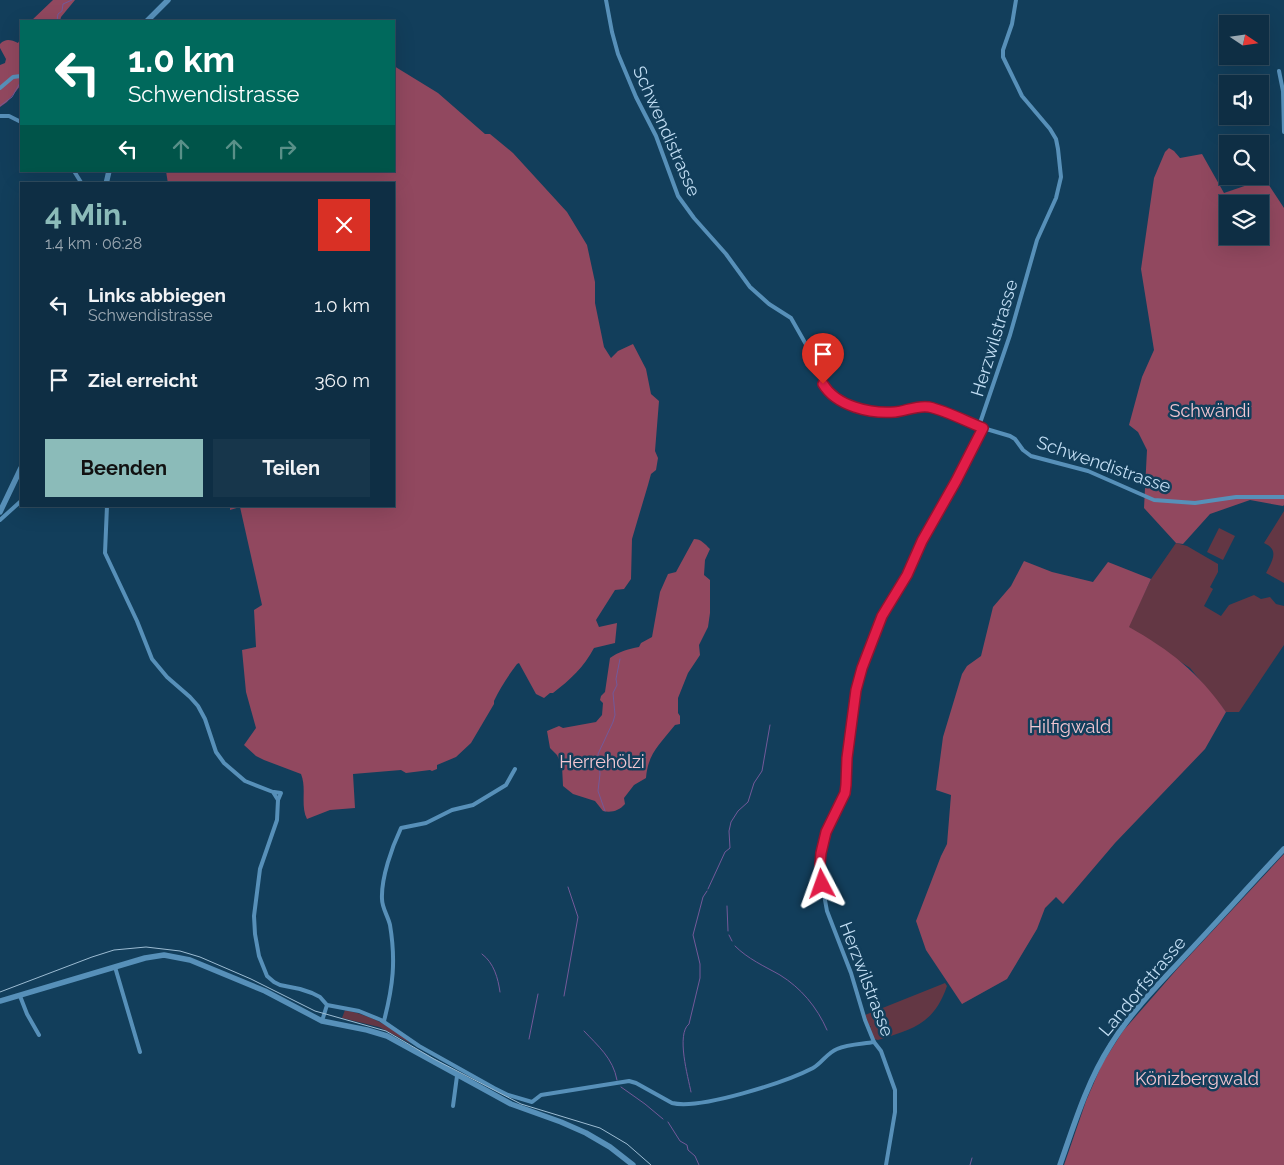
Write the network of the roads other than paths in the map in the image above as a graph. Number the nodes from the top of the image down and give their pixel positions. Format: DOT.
graph roads {
  1 [pos="168,0"];
  2 [pos="606,0"];
  3 [pos="1016,0"];
  4 [pos="148,20"];
  5 [pos="1279,71"];
  6 [pos="20,76"];
  7 [pos="0,88"];
  8 [pos="0,116"];
  9 [pos="20,122"];
  10 [pos="1284,132"];
  11 [pos="981,427"];
  12 [pos="20,470"];
  13 [pos="1284,497"];
  14 [pos="20,502"];
  15 [pos="107,507"];
  16 [pos="0,512"];
  17 [pos="0,520"];
  18 [pos="515,769"];
  19 [pos="1284,849"];
  20 [pos="114,967"];
  21 [pos="20,996"];
  22 [pos="0,1002"];
  23 [pos="326,1005"];
  24 [pos="322,1021"];
  25 [pos="384,1021"];
  26 [pos="39,1035"];
  27 [pos="874,1042"];
  28 [pos="140,1052"];
  29 [pos="457,1076"];
  30 [pos="453,1106"];
  31 [pos="633,1165"];
  32 [pos="886,1165"];
  33 [pos="1060,1165"];
  1 -- 4 [label="main road"];
  2 -- 11 [label="street, Schwendistrasse"];
  3 -- 11 [label="street, Herzwilstrasse"];
  5 -- 10 [label="street"];
  6 -- 7 [label="street"];
  8 -- 9 [label="street"];
  11 -- 13 [label="street, Schwendistrasse"];
  11 -- 27 [label="street, Herzwilstrasse"];
  12 -- 16 [label="main road"];
  14 -- 17 [label="street"];
  15 -- 23 [label="street"];
  18 -- 25 [label="street"];
  19 -- 33 [label="main road, Landorfstrasse"];
  20 -- 21 [label="main road"];
  20 -- 24 [label="main road"];
  20 -- 28 [label="street"];
  21 -- 22 [label="main road"];
  21 -- 26 [label="street"];
  23 -- 24 [label="street"];
  23 -- 25 [label="street"];
  24 -- 29 [label="main road"];
  25 -- 27 [label="street"];
  27 -- 32 [label="street, Herzwilstrasse"];
  29 -- 30 [label="street"];
  29 -- 31 [label="main road"];
}
